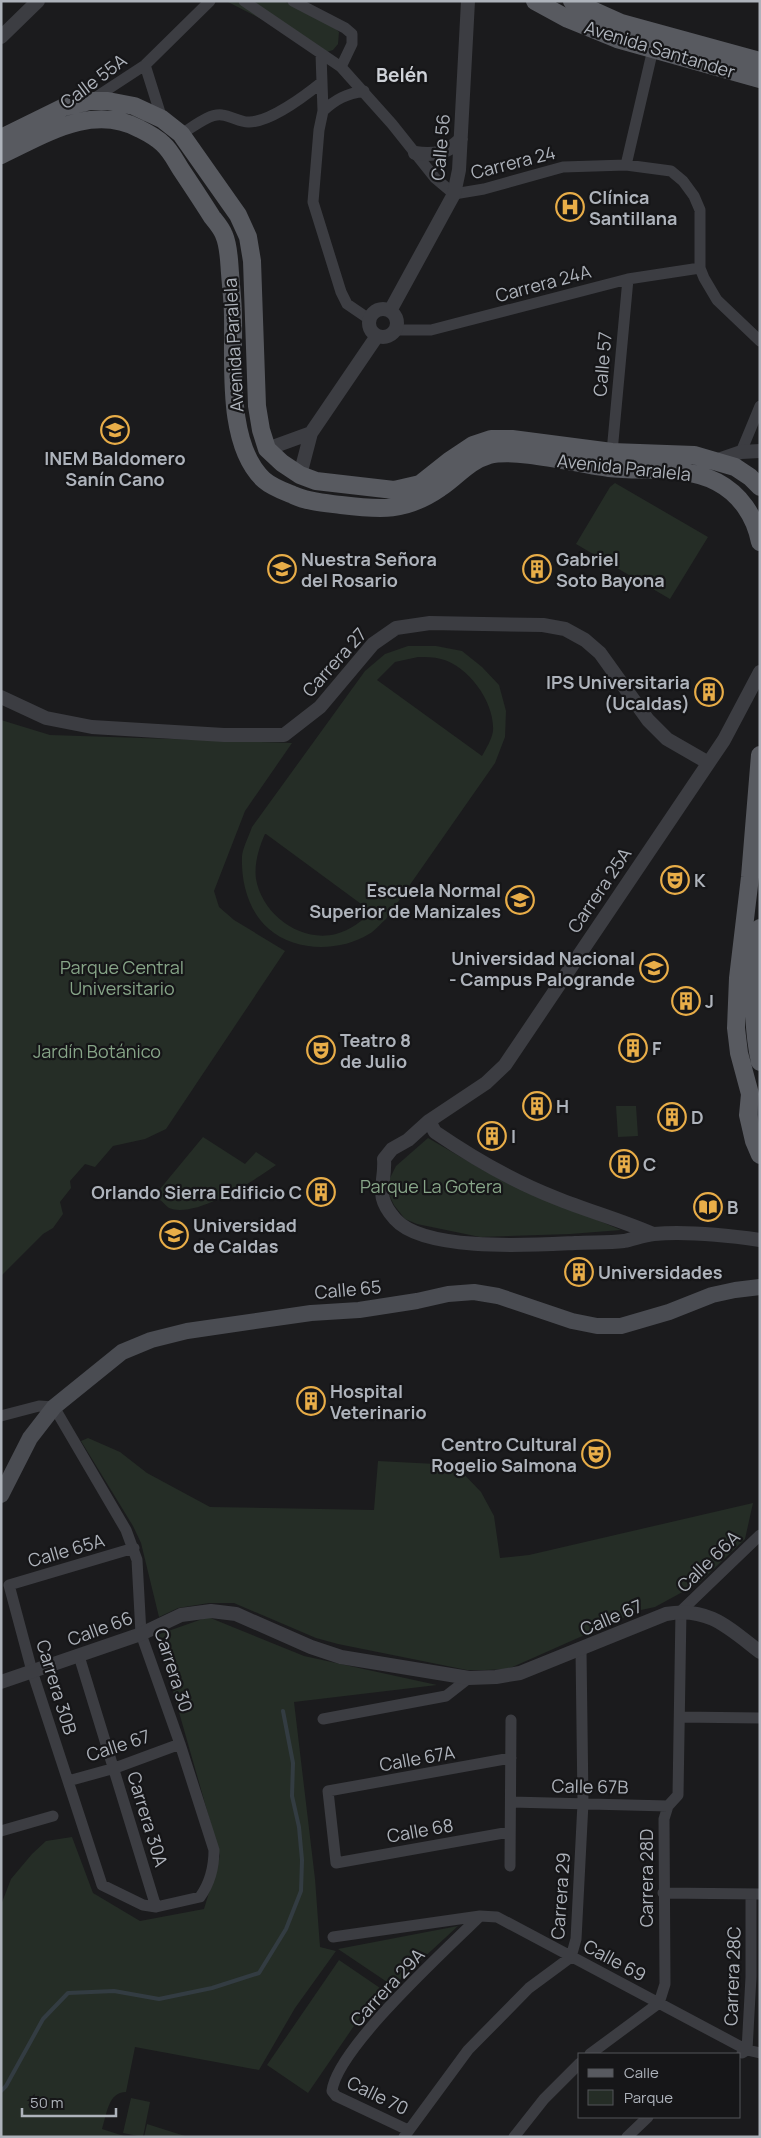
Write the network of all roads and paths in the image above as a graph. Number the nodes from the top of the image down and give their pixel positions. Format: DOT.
graph roads {
  1 [pos="38,1"];
  2 [pos="244,1"];
  3 [pos="293,1"];
  4 [pos="468,1"];
  5 [pos="535,1"];
  6 [pos="572,1"];
  7 [pos="205,3"];
  8 [pos="4,32"];
  9 [pos="653,49"];
  10 [pos="321,54"];
  11 [pos="760,60"];
  12 [pos="144,65"];
  13 [pos="341,67"];
  14 [pos="760,78"];
  15 [pos="322,82"];
  16 [pos="364,91"];
  17 [pos="90,101"];
  18 [pos="323,111"];
  19 [pos="162,119"];
  20 [pos="64,125"];
  21 [pos="181,134"];
  22 [pos="1,138"];
  23 [pos="461,139"];
  24 [pos="415,153"];
  25 [pos="1,155"];
  26 [pos="626,165"];
  27 [pos="454,194"];
  28 [pos="700,268"];
  29 [pos="628,279"];
  30 [pos="390,311"];
  31 [pos="369,319"];
  32 [pos="396,330"];
  33 [pos="377,336"];
  34 [pos="760,341"];
  35 [pos="760,406"];
  36 [pos="311,433"];
  37 [pos="267,449"];
  38 [pos="760,451"];
  39 [pos="612,452"];
  40 [pos="741,452"];
  41 [pos="717,461"];
  42 [pos="685,472"];
  43 [pos="300,475"];
  44 [pos="760,488"];
  45 [pos="760,542"];
  46 [pos="760,672"];
  47 [pos="1,697"];
  48 [pos="760,755"];
  49 [pos="707,762"];
  50 [pos="760,928"];
  51 [pos="760,1062"];
  52 [pos="750,1094"];
  53 [pos="760,1119"];
  54 [pos="429,1121"];
  55 [pos="760,1155"];
  56 [pos="653,1234"];
  57 [pos="760,1240"];
  58 [pos="760,1287"];
  59 [pos="54,1407"];
  60 [pos="1,1416"];
  61 [pos="1,1495"];
  62 [pos="760,1536"];
  63 [pos="134,1548"];
  64 [pos="9,1585"];
  65 [pos="211,1611"];
  66 [pos="681,1611"];
  67 [pos="141,1634"];
  68 [pos="581,1650"];
  69 [pos="760,1652"];
  70 [pos="79,1656"];
  71 [pos="32,1671"];
  72 [pos="468,1678"];
  73 [pos="1,1682"];
  74 [pos="680,1717"];
  75 [pos="760,1718"];
  76 [pos="323,1719"];
  77 [pos="511,1720"];
  78 [pos="180,1744"];
  79 [pos="511,1758"];
  80 [pos="115,1768"];
  81 [pos="68,1781"];
  82 [pos="511,1802"];
  83 [pos="583,1803"];
  84 [pos="668,1806"];
  85 [pos="53,1816"];
  86 [pos="1,1831"];
  87 [pos="510,1832"];
  88 [pos="336,1863"];
  89 [pos="510,1866"];
  90 [pos="663,1893"];
  91 [pos="755,1894"];
  92 [pos="156,1907"];
  93 [pos="480,1916"];
  94 [pos="332,1937"];
  95 [pos="571,1957"];
  96 [pos="756,1977"];
  97 [pos="659,2003"];
  98 [pos="743,2052"];
  99 [pos="760,2052"];
  100 [pos="591,2053"];
  101 [pos="578,2065"];
  102 [pos="332,2091"];
  103 [pos="647,2118"];
  104 [pos="406,2133"];
  105 [pos="514,2137"];
  106 [pos="628,2137"];
  1 -- 8 [label="street"];
  2 -- 10 [label="street, Carrera 24"];
  3 -- 13 [label="street"];
  4 -- 23 [label="street, Calle 56"];
  5 -- 9 [label="main road, Avenida Santander"];
  6 -- 11 [label="main road, Avenida Santander"];
  7 -- 12 [label="street, Calle 55A"];
  9 -- 14 [label="main road, Avenida Santander"];
  9 -- 26 [label="street"];
  10 -- 13 [label="street, Carrera 24"];
  10 -- 15 [label="street"];
  12 -- 17 [label="street, Calle 55A"];
  12 -- 19 [label="street, Calle 55A"];
  13 -- 16 [label="street, Carrera 24"];
  15 -- 18 [label="street"];
  15 -- 21 [label="street"];
  16 -- 18 [label="street"];
  16 -- 24 [label="street, Carrera 24"];
  17 -- 19 [label="main road, Avenida Paralela"];
  17 -- 20 [label="street, Calle 55A"];
  17 -- 22 [label="main road, Avenida Paralela"];
  18 -- 31 [label="street"];
  19 -- 21 [label="main road, Avenida Paralela"];
  20 -- 25 [label="main road, Avenida Paralela"];
  20 -- 42 [label="main road, Avenida Paralela"];
  21 -- 37 [label="main road, Avenida Paralela"];
  23 -- 24 [label="street"];
  23 -- 27 [label="street, Calle 56"];
  24 -- 27 [label="street, Carrera 24"];
  26 -- 27 [label="street, Carrera 24"];
  26 -- 28 [label="street, Carrera 24"];
  27 -- 30 [label="street, Calle 56"];
  28 -- 29 [label="street, Carrera 24A"];
  28 -- 34 [label="street"];
  29 -- 32 [label="street, Carrera 24A"];
  29 -- 39 [label="street, Calle 57"];
  30 -- 31 [label="street"];
  30 -- 32 [label="street"];
  31 -- 33 [label="street"];
  32 -- 33 [label="street"];
  33 -- 36 [label="street"];
  35 -- 40 [label="street"];
  36 -- 37 [label="street"];
  36 -- 43 [label="street"];
  37 -- 43 [label="main road, Avenida Paralela"];
  38 -- 40 [label="street"];
  39 -- 41 [label="main road, Avenida Paralela"];
  39 -- 43 [label="main road, Avenida Paralela"];
  40 -- 41 [label="street"];
  41 -- 42 [label="street"];
  41 -- 44 [label="main road, Avenida Paralela"];
  42 -- 45 [label="main road, Avenida Paralela"];
  46 -- 49 [label="street, Carrera 25A"];
  47 -- 49 [label="street, Carrera 27"];
  48 -- 52 [label="main road"];
  49 -- 54 [label="street, Carrera 25A"];
  50 -- 51 [label="main road"];
  52 -- 53 [label="main road"];
  52 -- 55 [label="main road"];
  54 -- 56 [label="street"];
  54 -- 56 [label="street, Carrera 25A"];
  56 -- 57 [label="street"];
  58 -- 59 [label="main road, Calle 65"];
  59 -- 60 [label="street"];
  59 -- 61 [label="main road, Calle 65"];
  59 -- 63 [label="street, Carrera 30"];
  62 -- 66 [label="street, Calle 66A"];
  63 -- 64 [label="street, Calle 65A"];
  63 -- 67 [label="street, Carrera 30"];
  64 -- 71 [label="street, Carrera 30B"];
  65 -- 67 [label="street, Calle 66"];
  65 -- 72 [label="street, Calle 67"];
  66 -- 68 [label="street, Calle 67"];
  66 -- 69 [label="street, Calle 67"];
  66 -- 74 [label="street, Carrera 28D"];
  67 -- 70 [label="street, Calle 66"];
  67 -- 78 [label="street, Carrera 30"];
  68 -- 72 [label="street, Calle 67"];
  68 -- 83 [label="street, Carrera 29"];
  70 -- 71 [label="street, Calle 66"];
  70 -- 80 [label="street, Carrera 30A"];
  71 -- 73 [label="street, Calle 66"];
  71 -- 81 [label="street, Carrera 30B"];
  72 -- 76 [label="street"];
  74 -- 75 [label="street"];
  74 -- 84 [label="street, Carrera 28D"];
  77 -- 79 [label="street"];
  78 -- 80 [label="street, Calle 67"];
  78 -- 92 [label="street, Carrera 30"];
  79 -- 82 [label="street"];
  79 -- 88 [label="street, Calle 67A"];
  80 -- 81 [label="street, Calle 67"];
  80 -- 92 [label="street, Carrera 30A"];
  81 -- 92 [label="street, Carrera 30B"];
  82 -- 83 [label="street, Calle 67B"];
  82 -- 87 [label="street"];
  83 -- 84 [label="street, Calle 67B"];
  83 -- 95 [label="street, Carrera 29"];
  84 -- 90 [label="street, Carrera 28D"];
  85 -- 86 [label="street"];
  87 -- 88 [label="street, Calle 68"];
  87 -- 89 [label="street"];
  90 -- 91 [label="street"];
  90 -- 97 [label="street, Carrera 28D"];
  91 -- 96 [label="street, Carrera 28C"];
  93 -- 94 [label="street, Calle 69"];
  93 -- 95 [label="street, Calle 69"];
  93 -- 102 [label="street, Carrera 29A"];
  95 -- 97 [label="street, Calle 69"];
  95 -- 104 [label="street, Carrera 29"];
  96 -- 98 [label="street, Carrera 28C"];
  97 -- 98 [label="street, Calle 69"];
  97 -- 100 [label="street"];
  98 -- 99 [label="street, Calle 69"];
  101 -- 105 [label="street"];
  102 -- 104 [label="street, Calle 70"];
  103 -- 106 [label="street"];
}
